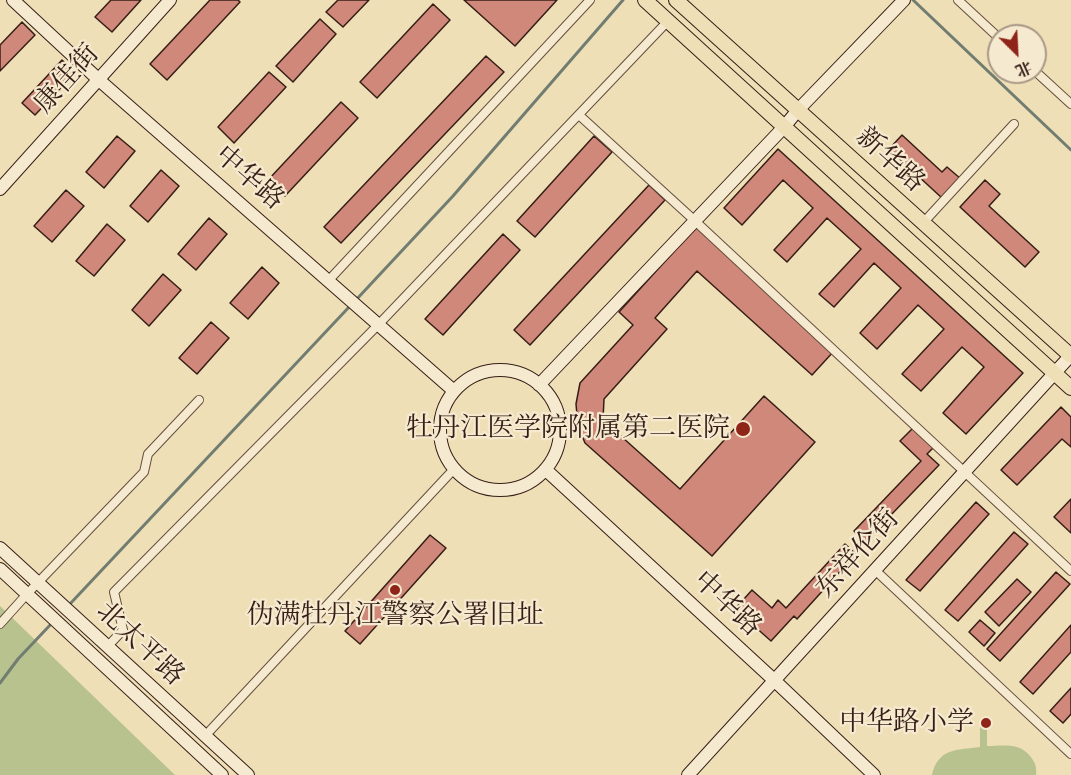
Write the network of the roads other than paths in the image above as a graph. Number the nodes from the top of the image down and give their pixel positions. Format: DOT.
graph roads {
  1 [pos="14,0"];
  2 [pos="170,0"];
  3 [pos="590,0"];
  4 [pos="645,0"];
  5 [pos="676,0"];
  6 [pos="904,0"];
  7 [pos="958,0"];
  8 [pos="668,21"];
  9 [pos="987,27"];
  10 [pos="99,80"];
  11 [pos="1047,82"];
  12 [pos="1071,104"];
  13 [pos="798,110"];
  14 [pos="579,115"];
  15 [pos="1014,124"];
  16 [pos="784,126"];
  17 [pos="0,189"];
  18 [pos="694,220"];
  19 [pos="923,223"];
  20 [pos="329,280"];
  21 [pos="379,324"];
  22 [pos="1066,361"];
  23 [pos="540,385"];
  24 [pos="1071,388"];
  25 [pos="454,391"];
  26 [pos="199,400"];
  27 [pos="454,469"];
  28 [pos="546,470"];
  29 [pos="964,472"];
  30 [pos="0,548"];
  31 [pos="0,569"];
  32 [pos="875,570"];
  33 [pos="1071,571"];
  34 [pos="38,582"];
  35 [pos="27,594"];
  36 [pos="0,624"];
  37 [pos="108,646"];
  38 [pos="775,681"];
  39 [pos="205,736"];
  40 [pos="1071,754"];
  41 [pos="222,775"];
  42 [pos="248,775"];
  43 [pos="688,775"];
  44 [pos="874,775"];
  1 -- 10 [label="street, 中华路"];
  2 -- 10 [label="street, 康佳街"];
  3 -- 20 [label="street"];
  4 -- 8 [label="main road"];
  5 -- 13 [label="main road, 新华路"];
  6 -- 13 [label="street"];
  7 -- 9 [label="street"];
  8 -- 14 [label="street"];
  8 -- 16 [label="main road"];
  10 -- 17 [label="street, 康佳街"];
  10 -- 20 [label="street, 中华路"];
  11 -- 12 [label="street"];
  13 -- 16 [label="street"];
  13 -- 19 [label="main road, 新华路"];
  14 -- 18 [label="street"];
  14 -- 21 [label="street"];
  15 -- 19 [label="street"];
  16 -- 18 [label="street"];
  16 -- 22 [label="main road"];
  18 -- 23 [label="street"];
  18 -- 29 [label="street"];
  19 -- 22 [label="main road, 新华路"];
  20 -- 21 [label="street, 中华路"];
  21 -- 25 [label="street, 中华路"];
  21 -- 37 [label="street"];
  22 -- 24 [label="main road"];
  22 -- 29 [label="street, 东祥伦街"];
  23 -- 25 [label="street"];
  23 -- 28 [label="street"];
  25 -- 27 [label="street"];
  26 -- 34 [label="street"];
  27 -- 28 [label="street"];
  27 -- 39 [label="street"];
  28 -- 38 [label="street, 中华路"];
  29 -- 32 [label="street, 东祥伦街"];
  29 -- 33 [label="street"];
  30 -- 34 [label="street, 北太平路"];
  31 -- 35 [label="street, 北太平路"];
  32 -- 38 [label="street, 东祥伦街"];
  32 -- 40 [label="street"];
  34 -- 35 [label="street"];
  34 -- 37 [label="street, 北太平路"];
  35 -- 36 [label="street"];
  35 -- 41 [label="street, 北太平路"];
  37 -- 39 [label="street, 北太平路"];
  38 -- 43 [label="street, 东祥伦街"];
  38 -- 44 [label="street, 中华路"];
  39 -- 42 [label="street, 北太平路"];
}
